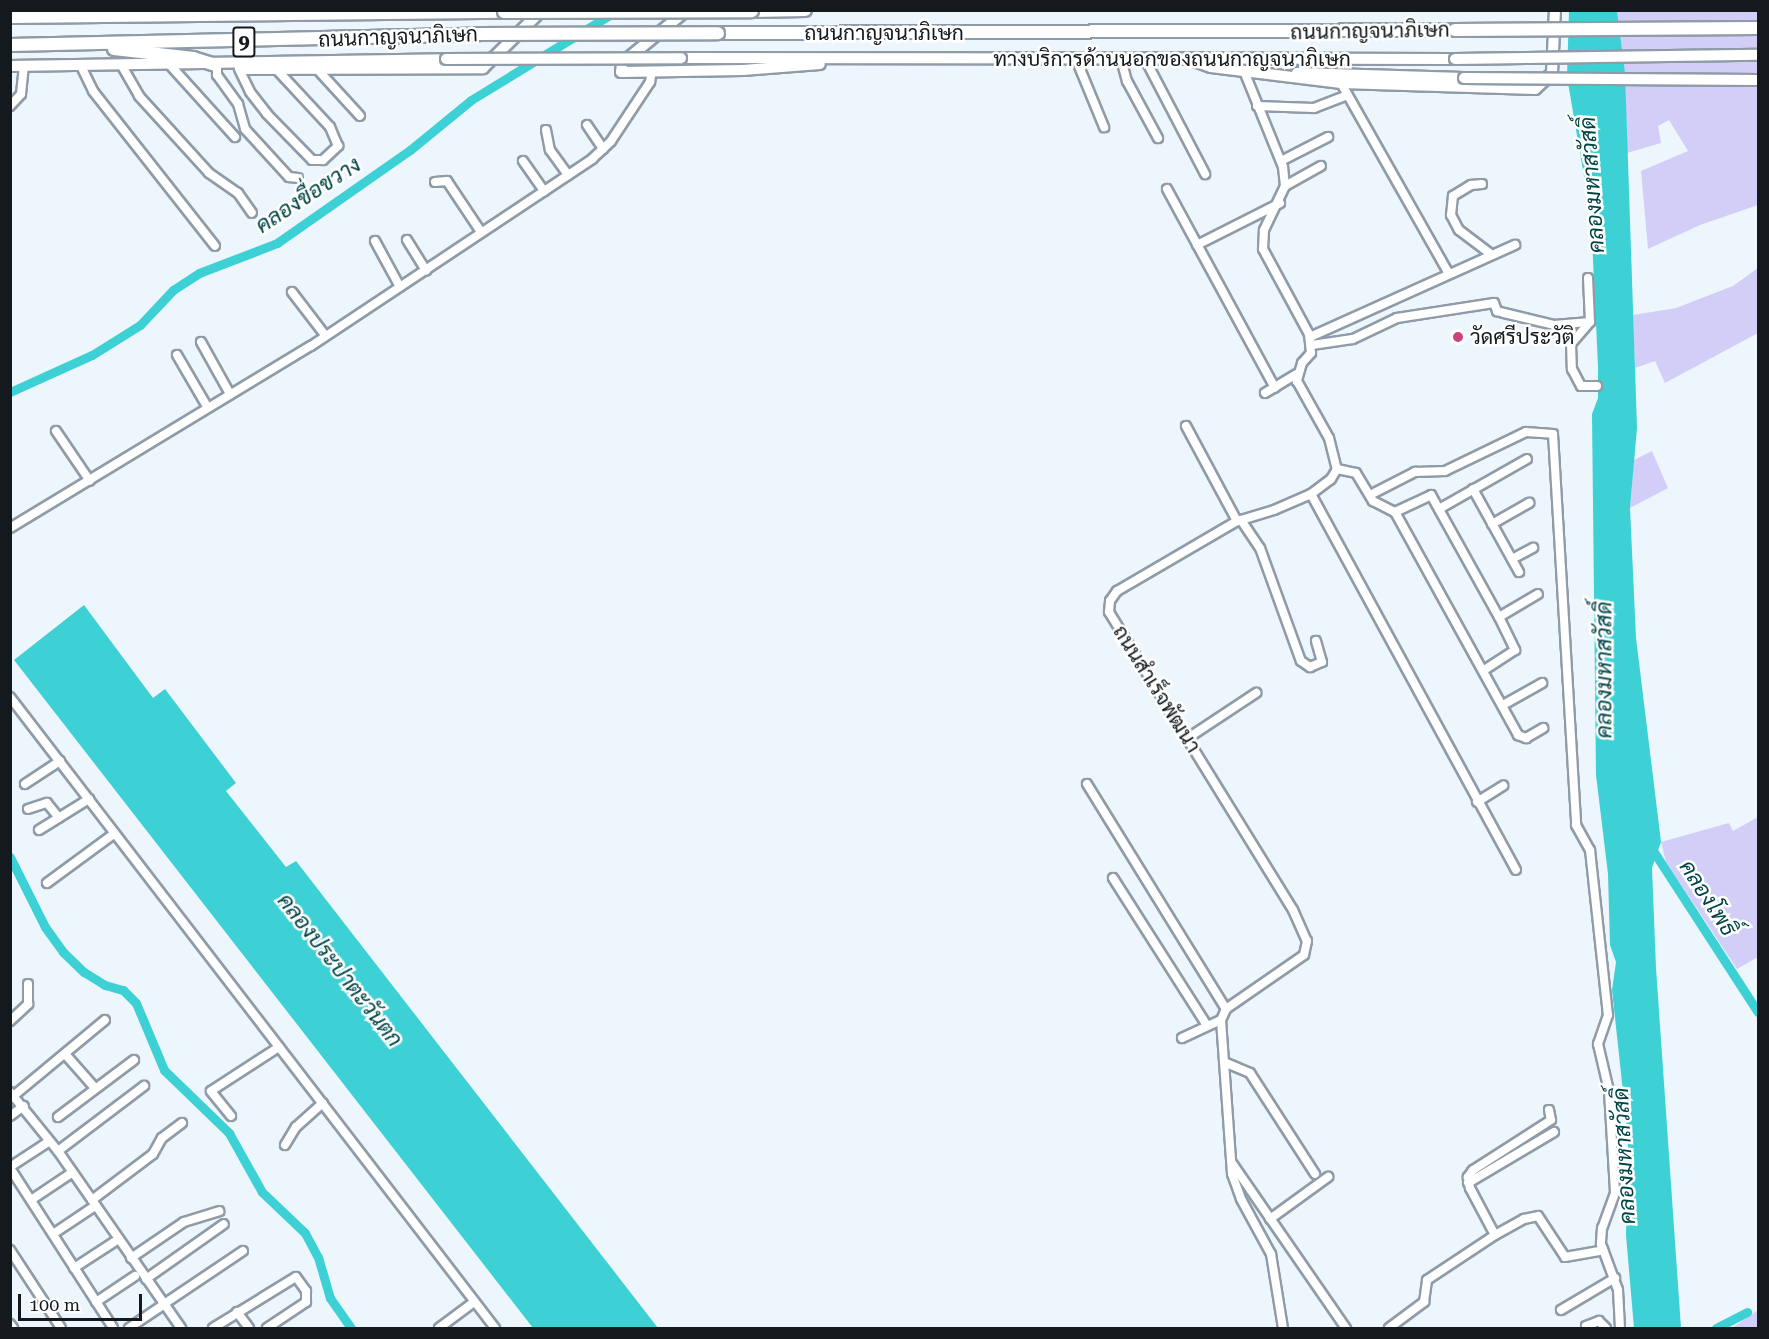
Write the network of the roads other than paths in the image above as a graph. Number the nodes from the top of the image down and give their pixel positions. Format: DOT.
graph roads {
  1 [pos="110,10"];
  2 [pos="542,10"];
  3 [pos="687,10"];
  4 [pos="805,10"];
  5 [pos="1555,10"];
  6 [pos="752,11"];
  7 [pos="504,12"];
  8 [pos="10,17"];
  9 [pos="74,17"];
  10 [pos="1758,28"];
  11 [pos="94,44"];
  12 [pos="10,45"];
  13 [pos="1758,55"];
  14 [pos="871,58"];
  15 [pos="1076,59"];
  16 [pos="1121,59"];
  17 [pos="1145,59"];
  18 [pos="1188,59"];
  19 [pos="219,64"];
  20 [pos="170,65"];
  21 [pos="10,66"];
  22 [pos="24,66"];
  23 [pos="81,66"];
  24 [pos="122,66"];
  25 [pos="239,69"];
  26 [pos="318,70"];
  27 [pos="278,71"];
  28 [pos="652,71"];
  29 [pos="1244,71"];
  30 [pos="1282,75"];
  31 [pos="1758,80"];
  32 [pos="1341,83"];
  33 [pos="1348,95"];
  34 [pos="10,106"];
  35 [pos="1257,106"];
  36 [pos="360,116"];
  37 [pos="587,125"];
  38 [pos="1104,127"];
  39 [pos="546,130"];
  40 [pos="235,136"];
  41 [pos="1328,137"];
  42 [pos="1158,138"];
  43 [pos="603,149"];
  44 [pos="523,161"];
  45 [pos="1281,161"];
  46 [pos="1321,166"];
  47 [pos="1205,174"];
  48 [pos="568,175"];
  49 [pos="298,178"];
  50 [pos="435,182"];
  51 [pos="1482,184"];
  52 [pos="1285,186"];
  53 [pos="1167,189"];
  54 [pos="544,191"];
  55 [pos="1280,203"];
  56 [pos="252,213"];
  57 [pos="481,232"];
  58 [pos="407,240"];
  59 [pos="375,241"];
  60 [pos="1197,245"];
  61 [pos="1515,245"];
  62 [pos="214,246"];
  63 [pos="1492,255"];
  64 [pos="426,270"];
  65 [pos="1449,274"];
  66 [pos="1588,278"];
  67 [pos="400,287"];
  68 [pos="292,292"];
  69 [pos="1590,322"];
  70 [pos="325,335"];
  71 [pos="1311,341"];
  72 [pos="201,342"];
  73 [pos="177,355"];
  74 [pos="1297,374"];
  75 [pos="1597,386"];
  76 [pos="1275,388"];
  77 [pos="1265,393"];
  78 [pos="231,394"];
  79 [pos="208,408"];
  80 [pos="1186,426"];
  81 [pos="56,431"];
  82 [pos="1527,459"];
  83 [pos="1337,469"];
  84 [pos="90,481"];
  85 [pos="1473,489"];
  86 [pos="1311,494"];
  87 [pos="1370,495"];
  88 [pos="1529,503"];
  89 [pos="1438,509"];
  90 [pos="1395,512"];
  91 [pos="1239,520"];
  92 [pos="1492,524"];
  93 [pos="10,528"];
  94 [pos="1533,548"];
  95 [pos="1512,559"];
  96 [pos="1519,572"];
  97 [pos="1538,594"];
  98 [pos="1499,617"];
  99 [pos="1316,641"];
  100 [pos="1484,670"];
  101 [pos="1542,683"];
  102 [pos="1256,693"];
  103 [pos="10,697"];
  104 [pos="1503,705"];
  105 [pos="1543,728"];
  106 [pos="1188,738"];
  107 [pos="60,761"];
  108 [pos="25,784"];
  109 [pos="1087,784"];
  110 [pos="1503,786"];
  111 [pos="89,799"];
  112 [pos="1478,802"];
  113 [pos="28,809"];
  114 [pos="59,818"];
  115 [pos="39,830"];
  116 [pos="115,833"];
  117 [pos="1516,870"];
  118 [pos="1113,878"];
  119 [pos="47,883"];
  120 [pos="28,984"];
  121 [pos="1226,1009"];
  122 [pos="105,1020"];
  123 [pos="1221,1020"];
  124 [pos="10,1021"];
  125 [pos="1206,1024"];
  126 [pos="1182,1038"];
  127 [pos="279,1047"];
  128 [pos="65,1054"];
  129 [pos="134,1060"];
  130 [pos="1224,1062"];
  131 [pos="144,1086"];
  132 [pos="95,1088"];
  133 [pos="12,1095"];
  134 [pos="323,1103"];
  135 [pos="24,1106"];
  136 [pos="1549,1110"];
  137 [pos="10,1116"];
  138 [pos="231,1116"];
  139 [pos="58,1117"];
  140 [pos="182,1123"];
  141 [pos="1554,1132"];
  142 [pos="48,1142"];
  143 [pos="285,1145"];
  144 [pos="58,1150"];
  145 [pos="1232,1162"];
  146 [pos="10,1167"];
  147 [pos="70,1174"];
  148 [pos="1315,1174"];
  149 [pos="1328,1177"];
  150 [pos="1468,1183"];
  151 [pos="31,1200"];
  152 [pos="92,1204"];
  153 [pos="219,1211"];
  154 [pos="1270,1219"];
  155 [pos="224,1224"];
  156 [pos="53,1234"];
  157 [pos="1495,1235"];
  158 [pos="114,1242"];
  159 [pos="10,1250"];
  160 [pos="1603,1250"];
  161 [pos="243,1251"];
  162 [pos="131,1257"];
  163 [pos="74,1268"];
  164 [pos="135,1276"];
  165 [pos="1615,1278"];
  166 [pos="146,1279"];
  167 [pos="96,1302"];
  168 [pos="474,1302"];
  169 [pos="163,1305"];
  170 [pos="1561,1310"];
  171 [pos="237,1312"];
  172 [pos="10,1324"];
  173 [pos="1586,1326"];
  174 [pos="13,1329"];
  175 [pos="61,1329"];
  176 [pos="113,1329"];
  177 [pos="129,1329"];
  178 [pos="181,1329"];
  179 [pos="213,1329"];
  180 [pos="249,1329"];
  181 [pos="267,1329"];
  182 [pos="439,1329"];
  183 [pos="495,1329"];
  184 [pos="1283,1329"];
  185 [pos="1346,1329"];
  186 [pos="1389,1329"];
  187 [pos="1606,1329"];
  188 [pos="1620,1329"];
  1 -- 9 [label="highway"];
  2 -- 26 [label="main road"];
  3 -- 28 [label="main road"];
  4 -- 6 [label="highway, ถนนกาญจนาภิเษก / 9"];
  5 -- 32 [label="main road"];
  6 -- 7 [label="highway, ถนนกาญจนาภิเษก / 9, bridge"];
  7 -- 9 [label="highway, ถนนกาญจนาภิเษก / 9"];
  8 -- 9 [label="highway, ถนนกาญจนาภิเษก / 9"];
  10 -- 11 [label="highway, ถนนกาญจนาภิเษก / 9, bridge"];
  11 -- 12 [label="highway, ถนนกาญจนาภิเษก / 9"];
  11 -- 19 [label="highway"];
  13 -- 18 [label="main road, ทางบริการด้านนอกของถนนกาญจนาภิเษก, bridge"];
  14 -- 15 [label="main road, ทางบริการด้านนอกของถนนกาญจนาภิเษก"];
  14 -- 19 [label="main road, ทางบริการด้านนอกของถนนกาญจนาภิเษก, bridge"];
  14 -- 28 [label="main road"];
  15 -- 16 [label="main road, ทางบริการด้านนอกของถนนกาญจนาภิเษก"];
  15 -- 38 [label="street"];
  16 -- 17 [label="main road, ทางบริการด้านนอกของถนนกาญจนาภิเษก"];
  16 -- 42 [label="street"];
  17 -- 18 [label="main road, ทางบริการด้านนอกของถนนกาญจนาภิเษก"];
  17 -- 47 [label="street"];
  18 -- 29 [label="main road"];
  19 -- 20 [label="main road, ทางบริการด้านนอกของถนนกาญจนาภิเษก"];
  19 -- 25 [label="main road"];
  19 -- 49 [label="street"];
  20 -- 24 [label="main road, ทางบริการด้านนอกของถนนกาญจนาภิเษก"];
  20 -- 40 [label="street"];
  21 -- 22 [label="main road, ทางบริการด้านนอกของถนนกาญจนาภิเษก"];
  22 -- 23 [label="main road, ทางบริการด้านนอกของถนนกาญจนาภิเษก"];
  22 -- 34 [label="street"];
  23 -- 24 [label="main road, ทางบริการด้านนอกของถนนกาญจนาภิเษก"];
  23 -- 62 [label="street"];
  24 -- 56 [label="street"];
  25 -- 27 [label="main road"];
  25 -- 27 [label="street"];
  26 -- 27 [label="main road"];
  26 -- 36 [label="street"];
  28 -- 43 [label="street"];
  29 -- 30 [label="main road"];
  29 -- 35 [label="street"];
  30 -- 31 [label="main road, bridge"];
  30 -- 32 [label="main road"];
  32 -- 33 [label="street"];
  33 -- 35 [label="street"];
  33 -- 65 [label="street"];
  35 -- 45 [label="street"];
  37 -- 43 [label="street"];
  39 -- 48 [label="street"];
  41 -- 45 [label="street"];
  43 -- 48 [label="street"];
  44 -- 54 [label="street"];
  45 -- 52 [label="street"];
  46 -- 52 [label="street"];
  48 -- 54 [label="street"];
  50 -- 57 [label="street"];
  51 -- 63 [label="street"];
  52 -- 55 [label="street"];
  53 -- 60 [label="street"];
  54 -- 57 [label="street"];
  55 -- 60 [label="street"];
  55 -- 71 [label="street"];
  57 -- 64 [label="street"];
  58 -- 64 [label="street"];
  59 -- 67 [label="street"];
  60 -- 76 [label="street"];
  61 -- 63 [label="street"];
  63 -- 65 [label="street"];
  64 -- 67 [label="street"];
  65 -- 71 [label="street"];
  66 -- 69 [label="street"];
  67 -- 70 [label="street"];
  68 -- 70 [label="street"];
  69 -- 71 [label="street"];
  69 -- 75 [label="street"];
  70 -- 78 [label="street"];
  71 -- 74 [label="street"];
  72 -- 78 [label="street"];
  73 -- 79 [label="street"];
  74 -- 76 [label="street"];
  74 -- 83 [label="street"];
  76 -- 77 [label="street"];
  78 -- 79 [label="street"];
  79 -- 84 [label="street"];
  80 -- 91 [label="street"];
  81 -- 84 [label="street"];
  82 -- 85 [label="street"];
  83 -- 86 [label="street, ถนนสำเร็จพัฒนา"];
  83 -- 87 [label="street"];
  84 -- 93 [label="street"];
  85 -- 89 [label="street"];
  85 -- 92 [label="street"];
  86 -- 91 [label="street, ถนนสำเร็จพัฒนา"];
  86 -- 112 [label="street"];
  87 -- 90 [label="street"];
  87 -- 160 [label="street"];
  88 -- 92 [label="street"];
  89 -- 90 [label="street"];
  89 -- 98 [label="street"];
  90 -- 100 [label="street"];
  91 -- 99 [label="street"];
  91 -- 106 [label="street, ถนนสำเร็จพัฒนา"];
  92 -- 95 [label="street"];
  94 -- 95 [label="street"];
  95 -- 96 [label="street"];
  97 -- 98 [label="street"];
  98 -- 100 [label="street"];
  100 -- 104 [label="street"];
  101 -- 104 [label="street"];
  102 -- 106 [label="street"];
  103 -- 107 [label="street"];
  104 -- 105 [label="street"];
  106 -- 121 [label="street, ถนนสำเร็จพัฒนา"];
  107 -- 108 [label="street"];
  107 -- 111 [label="street"];
  109 -- 121 [label="street"];
  110 -- 112 [label="street"];
  111 -- 114 [label="street"];
  111 -- 116 [label="street"];
  112 -- 117 [label="street"];
  113 -- 114 [label="street"];
  114 -- 115 [label="street"];
  116 -- 119 [label="street"];
  116 -- 127 [label="street"];
  118 -- 125 [label="street"];
  120 -- 124 [label="street"];
  121 -- 123 [label="street"];
  122 -- 128 [label="street"];
  123 -- 125 [label="street"];
  123 -- 130 [label="street"];
  125 -- 126 [label="street"];
  127 -- 134 [label="street"];
  127 -- 138 [label="street"];
  128 -- 132 [label="street"];
  128 -- 133 [label="street"];
  129 -- 132 [label="street"];
  130 -- 145 [label="street"];
  130 -- 148 [label="street"];
  131 -- 144 [label="street"];
  132 -- 139 [label="street"];
  133 -- 135 [label="street"];
  134 -- 143 [label="street"];
  134 -- 168 [label="street"];
  135 -- 137 [label="street"];
  135 -- 144 [label="street"];
  136 -- 150 [label="street"];
  140 -- 152 [label="street"];
  141 -- 150 [label="street"];
  142 -- 146 [label="street"];
  144 -- 152 [label="street"];
  145 -- 154 [label="street"];
  145 -- 184 [label="street"];
  146 -- 151 [label="street"];
  147 -- 151 [label="street"];
  149 -- 154 [label="street"];
  150 -- 157 [label="street"];
  151 -- 156 [label="street"];
  152 -- 156 [label="street"];
  152 -- 162 [label="street"];
  153 -- 162 [label="street"];
  154 -- 185 [label="street"];
  155 -- 166 [label="street"];
  156 -- 163 [label="street"];
  157 -- 160 [label="street"];
  157 -- 186 [label="street"];
  158 -- 163 [label="street"];
  159 -- 175 [label="street"];
  160 -- 165 [label="street"];
  161 -- 169 [label="street"];
  162 -- 166 [label="street"];
  163 -- 167 [label="street"];
  164 -- 167 [label="street"];
  165 -- 170 [label="street"];
  165 -- 188 [label="street"];
  166 -- 169 [label="street"];
  167 -- 176 [label="street"];
  168 -- 182 [label="street"];
  168 -- 183 [label="street"];
  169 -- 177 [label="street"];
  169 -- 178 [label="street"];
  171 -- 179 [label="street"];
  171 -- 180 [label="street"];
  171 -- 181 [label="street"];
  172 -- 174 [label="street"];
  173 -- 187 [label="street"];
}
